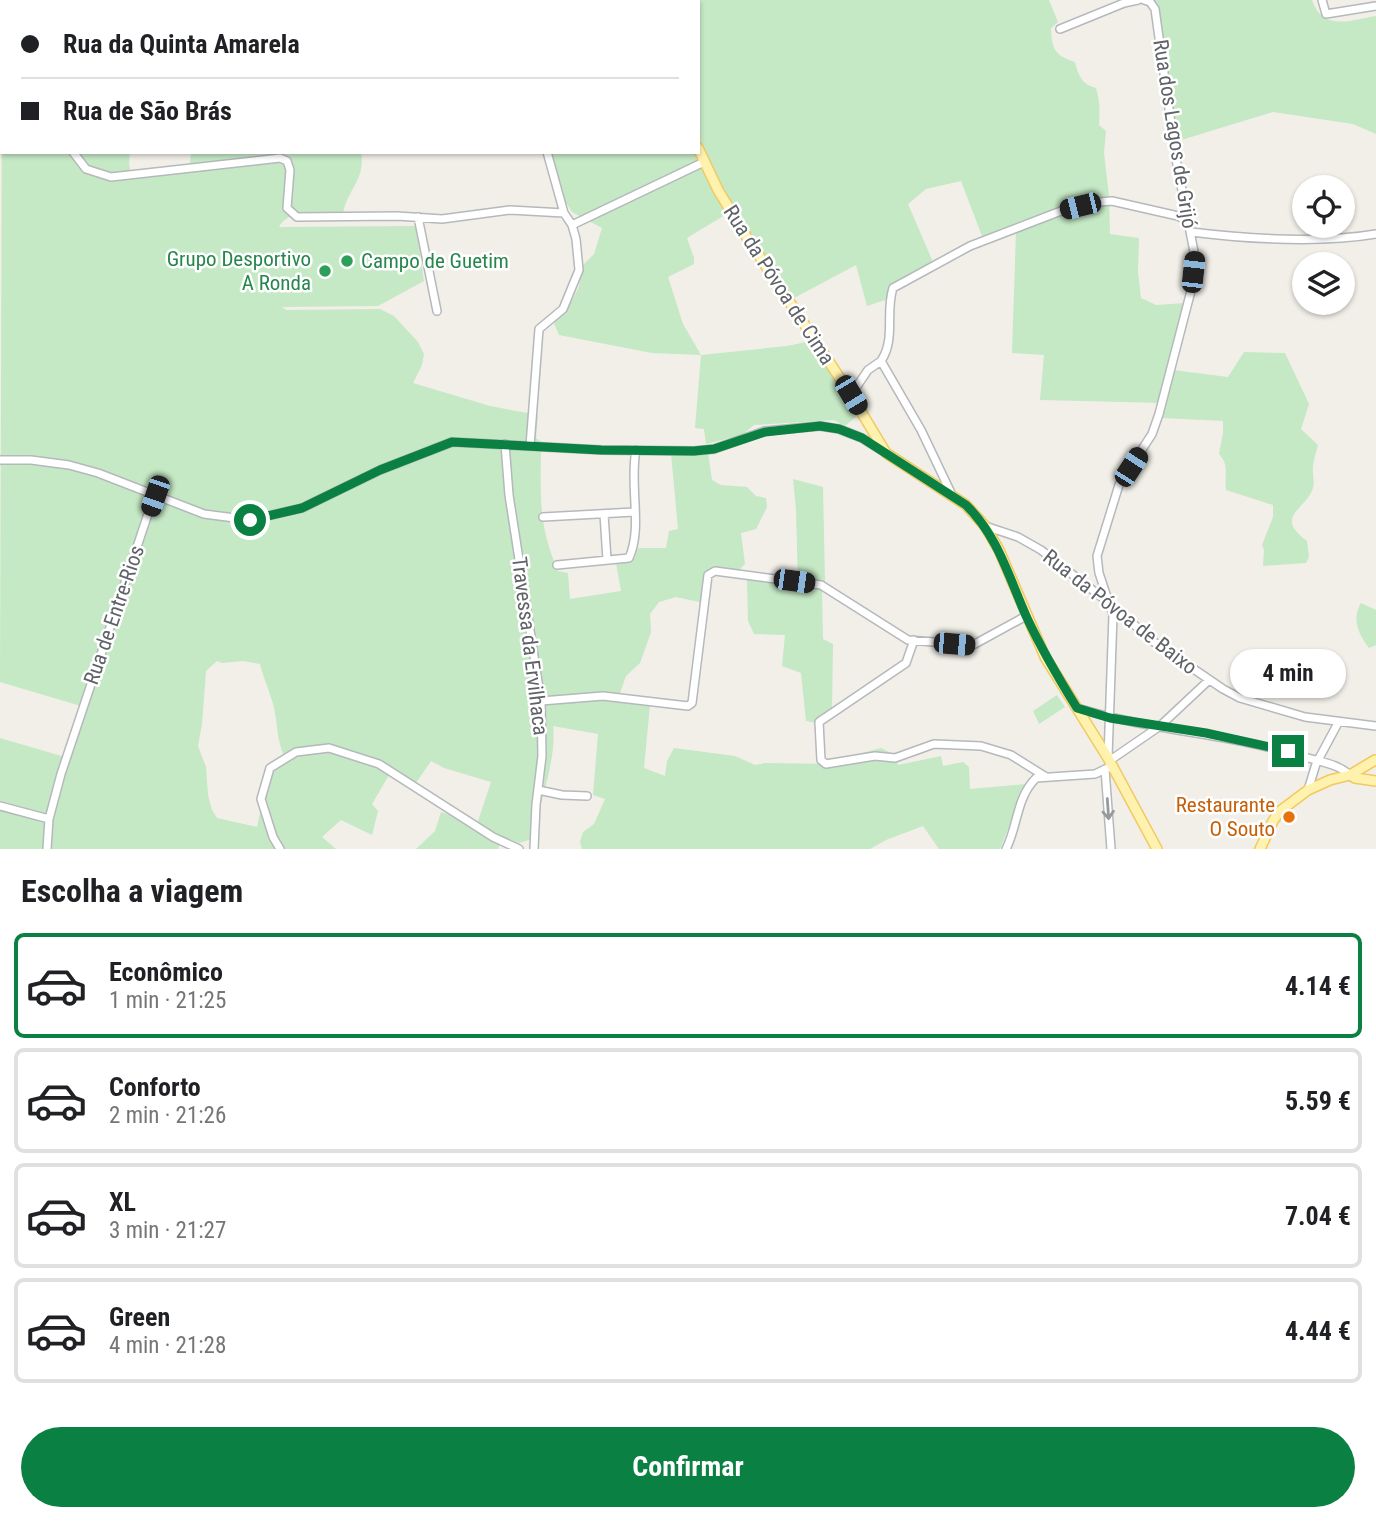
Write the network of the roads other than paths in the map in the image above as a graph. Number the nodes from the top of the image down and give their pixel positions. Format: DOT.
graph roads {
  1 [pos="1138,0"];
  2 [pos="1144,0"];
  3 [pos="1322,0"];
  4 [pos="1117,2"];
  5 [pos="1376,6"];
  6 [pos="1060,29"];
  7 [pos="700,153"];
  8 [pos="75,154"];
  9 [pos="548,154"];
  10 [pos="704,162"];
  11 [pos="564,213"];
  12 [pos="418,217"];
  13 [pos="1188,223"];
  14 [pos="572,225"];
  15 [pos="1191,232"];
  16 [pos="1376,234"];
  17 [pos="437,312"];
  18 [pos="881,361"];
  19 [pos="851,395"];
  20 [pos="505,444"];
  21 [pos="530,446"];
  22 [pos="636,450"];
  23 [pos="886,453"];
  24 [pos="0,460"];
  25 [pos="155,496"];
  26 [pos="953,496"];
  27 [pos="634,512"];
  28 [pos="604,514"];
  29 [pos="543,517"];
  30 [pos="985,527"];
  31 [pos="607,560"];
  32 [pos="557,565"];
  33 [pos="1108,602"];
  34 [pos="1026,616"];
  35 [pos="914,640"];
  36 [pos="1208,681"];
  37 [pos="541,701"];
  38 [pos="1077,708"];
  39 [pos="1110,718"];
  40 [pos="1338,723"];
  41 [pos="1160,726"];
  42 [pos="1376,726"];
  43 [pos="1376,759"];
  44 [pos="1319,761"];
  45 [pos="1109,764"];
  46 [pos="1350,775"];
  47 [pos="1046,777"];
  48 [pos="1376,780"];
  49 [pos="538,790"];
  50 [pos="1308,790"];
  51 [pos="587,796"];
  52 [pos="0,806"];
  53 [pos="49,819"];
  54 [pos="47,849"];
  55 [pos="280,849"];
  56 [pos="519,849"];
  57 [pos="534,849"];
  58 [pos="1006,849"];
  59 [pos="1111,849"];
  60 [pos="1157,849"];
  61 [pos="1260,849"];
  1 -- 4 [label="street"];
  2 -- 13 [label="street, Rua dos Lagos de Grijó"];
  3 -- 5 [label="street"];
  4 -- 6 [label="street"];
  7 -- 10 [label="main road, Rua da Póvoa de Cima"];
  8 -- 12 [label="street"];
  9 -- 11 [label="street"];
  10 -- 14 [label="street"];
  10 -- 19 [label="main road, Rua da Póvoa de Cima"];
  11 -- 12 [label="street"];
  11 -- 14 [label="street"];
  12 -- 17 [label="street"];
  13 -- 15 [label="street, Rua dos Lagos de Grijó"];
  13 -- 18 [label="street"];
  14 -- 21 [label="street"];
  15 -- 16 [label="street"];
  15 -- 33 [label="street, Rua dos Lagos de Grijó"];
  18 -- 19 [label="street"];
  18 -- 26 [label="street"];
  19 -- 23 [label="main road, Rua da Póvoa de Cima"];
  20 -- 21 [label="street"];
  20 -- 25 [label="street"];
  20 -- 37 [label="street, Travessa da Ervilhaca"];
  21 -- 22 [label="street"];
  22 -- 23 [label="street"];
  22 -- 27 [label="street"];
  23 -- 26 [label="main road, Rua da Póvoa de Cima"];
  24 -- 25 [label="street"];
  25 -- 53 [label="street, Rua de Entre-Rios"];
  26 -- 30 [label="main road, Rua da Póvoa de Cima"];
  27 -- 28 [label="street"];
  27 -- 31 [label="street"];
  28 -- 29 [label="street"];
  28 -- 31 [label="street"];
  30 -- 33 [label="street, Rua da Póvoa de Baixo"];
  30 -- 34 [label="main road, Rua da Póvoa de Cima"];
  31 -- 32 [label="street"];
  33 -- 36 [label="street, Rua da Póvoa de Baixo"];
  33 -- 39 [label="street, Rua dos Lagos de Grijó"];
  34 -- 35 [label="street"];
  34 -- 38 [label="main road, Rua da Póvoa de Cima"];
  35 -- 37 [label="street"];
  35 -- 47 [label="street"];
  36 -- 40 [label="street, Rua da Póvoa de Baixo"];
  36 -- 41 [label="street"];
  37 -- 49 [label="street, Travessa da Ervilhaca"];
  38 -- 39 [label="street"];
  38 -- 45 [label="main road, Rua da Póvoa de Cima"];
  39 -- 41 [label="street"];
  39 -- 45 [label="street, Rua dos Lagos de Grijó"];
  40 -- 42 [label="street, Rua da Póvoa de Baixo"];
  40 -- 44 [label="street"];
  41 -- 44 [label="street"];
  41 -- 45 [label="street"];
  43 -- 46 [label="main road"];
  43 -- 48 [label="main road"];
  44 -- 46 [label="street"];
  44 -- 50 [label="street"];
  45 -- 47 [label="street"];
  45 -- 59 [label="street, Rua dos Lagos de Grijó, one-way"];
  45 -- 60 [label="main road, Rua da Póvoa de Cima"];
  46 -- 48 [label="main road"];
  46 -- 50 [label="main road"];
  47 -- 58 [label="street"];
  49 -- 51 [label="street"];
  49 -- 57 [label="street, Travessa da Ervilhaca"];
  50 -- 61 [label="main road"];
  52 -- 53 [label="street"];
  53 -- 54 [label="street, Rua de Entre-Rios"];
  55 -- 56 [label="street"];
}
